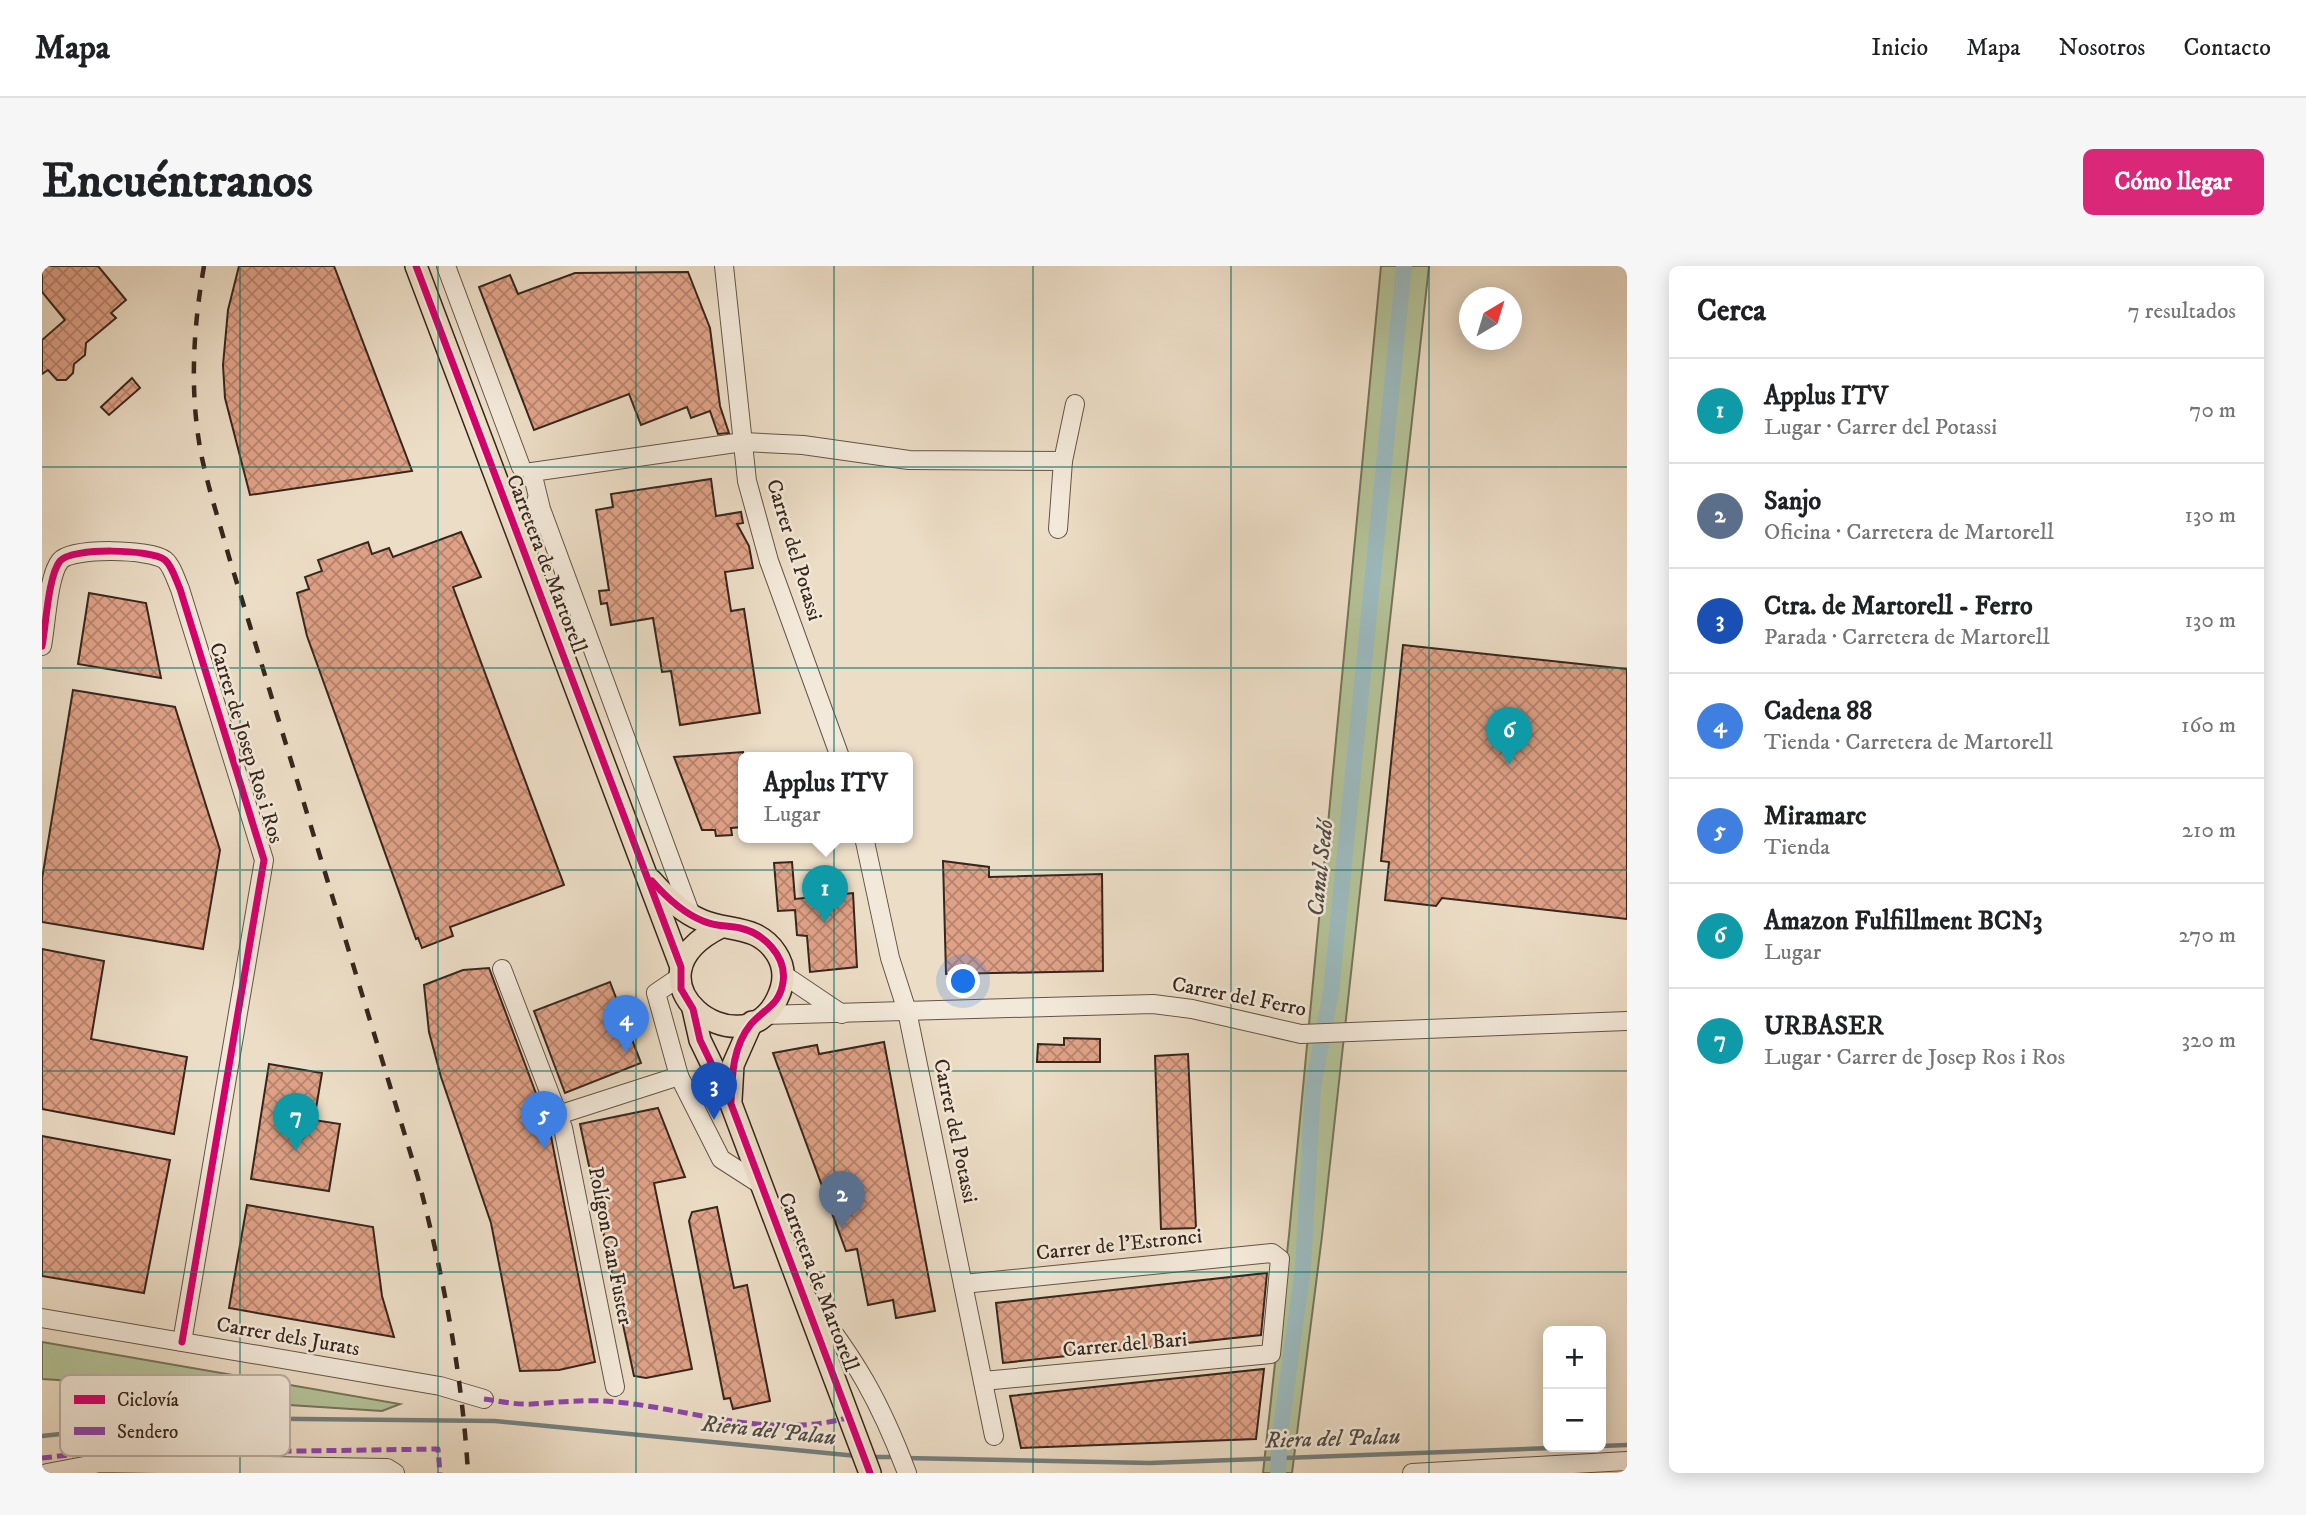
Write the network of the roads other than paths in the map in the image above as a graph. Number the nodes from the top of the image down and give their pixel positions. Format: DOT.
graph roads {
  1 [pos="416,266"];
  2 [pos="446,266"];
  3 [pos="724,266"];
  4 [pos="1075,404"];
  5 [pos="743,442"];
  6 [pos="485,452"];
  7 [pos="1063,461"];
  8 [pos="526,469"];
  9 [pos="537,493"];
  10 [pos="1058,529"];
  11 [pos="527,563"];
  12 [pos="42,646"];
  13 [pos="838,752"];
  14 [pos="865,843"];
  15 [pos="645,873"];
  16 [pos="691,915"];
  17 [pos="721,927"];
  18 [pos="502,969"];
  19 [pos="681,971"];
  20 [pos="783,975"];
  21 [pos="693,1009"];
  22 [pos="907,1011"];
  23 [pos="842,1014"];
  24 [pos="758,1019"];
  25 [pos="1627,1021"];
  26 [pos="679,1076"];
  27 [pos="731,1104"];
  28 [pos="558,1115"];
  29 [pos="763,1186"];
  30 [pos="963,1284"];
  31 [pos="804,1294"];
  32 [pos="42,1318"];
  33 [pos="182,1342"];
  34 [pos="1271,1354"];
  35 [pos="983,1381"];
  36 [pos="615,1387"];
  37 [pos="484,1399"];
  38 [pos="995,1436"];
  39 [pos="1627,1461"];
  40 [pos="89,1469"];
  41 [pos="47,1473"];
  42 [pos="395,1473"];
  43 [pos="870,1473"];
  44 [pos="907,1473"];
  45 [pos="1412,1473"];
  1 -- 6 [label="main road, Carretera de Martorell"];
  2 -- 8 [label="street"];
  3 -- 5 [label="street, Carrer del Potassi"];
  4 -- 7 [label="street"];
  5 -- 7 [label="street"];
  5 -- 8 [label="street"];
  5 -- 13 [label="street, Carrer del Potassi"];
  6 -- 8 [label="street, Carretera de Martorell"];
  6 -- 11 [label="main road, Carretera de Martorell"];
  7 -- 10 [label="street"];
  8 -- 9 [label="street, Carretera de Martorell"];
  9 -- 11 [label="street, Carretera de Martorell"];
  9 -- 16 [label="street, Carretera de Martorell"];
  11 -- 15 [label="main road, Carretera de Martorell"];
  12 -- 33 [label="street, Carrer de Josep Ros i Ros"];
  14 -- 22 [label="street, Carrer del Potassi"];
  15 -- 16 [label="main road, Carretera de Martorell"];
  15 -- 19 [label="main road, Carretera de Martorell"];
  16 -- 17 [label="main road, Carretera de Martorell"];
  17 -- 19 [label="main road"];
  17 -- 20 [label="main road, Carretera de Martorell"];
  18 -- 28 [label="street, Polígon Can Fuster"];
  19 -- 21 [label="main road, Carretera de Martorell"];
  19 -- 26 [label="street"];
  20 -- 23 [label="street"];
  20 -- 24 [label="main road, Carretera de Martorell"];
  21 -- 24 [label="main road"];
  21 -- 27 [label="main road, Carretera de Martorell"];
  22 -- 23 [label="street, Carrer del Ferro"];
  22 -- 25 [label="street, Carrer del Ferro"];
  22 -- 30 [label="street, Carrer del Potassi"];
  23 -- 24 [label="street, Carrer del Ferro"];
  24 -- 27 [label="main road, Carretera de Martorell"];
  26 -- 28 [label="street"];
  26 -- 29 [label="street"];
  27 -- 29 [label="main road, Carretera de Martorell"];
  28 -- 36 [label="street, Polígon Can Fuster"];
  29 -- 31 [label="main road, Carretera de Martorell"];
  30 -- 34 [label="street, Carrer de l'Estronci"];
  30 -- 35 [label="street, Carrer del Potassi"];
  31 -- 43 [label="main road, Carretera de Martorell"];
  31 -- 44 [label="street, Carretera de Martorell"];
  32 -- 33 [label="street, Carrer dels Jurats"];
  33 -- 37 [label="street, Carrer dels Jurats"];
  34 -- 35 [label="street, Carrer del Bari"];
  35 -- 38 [label="street, Carrer del Potassi"];
  39 -- 45 [label="street"];
  40 -- 41 [label="street"];
  40 -- 42 [label="street"];
}
